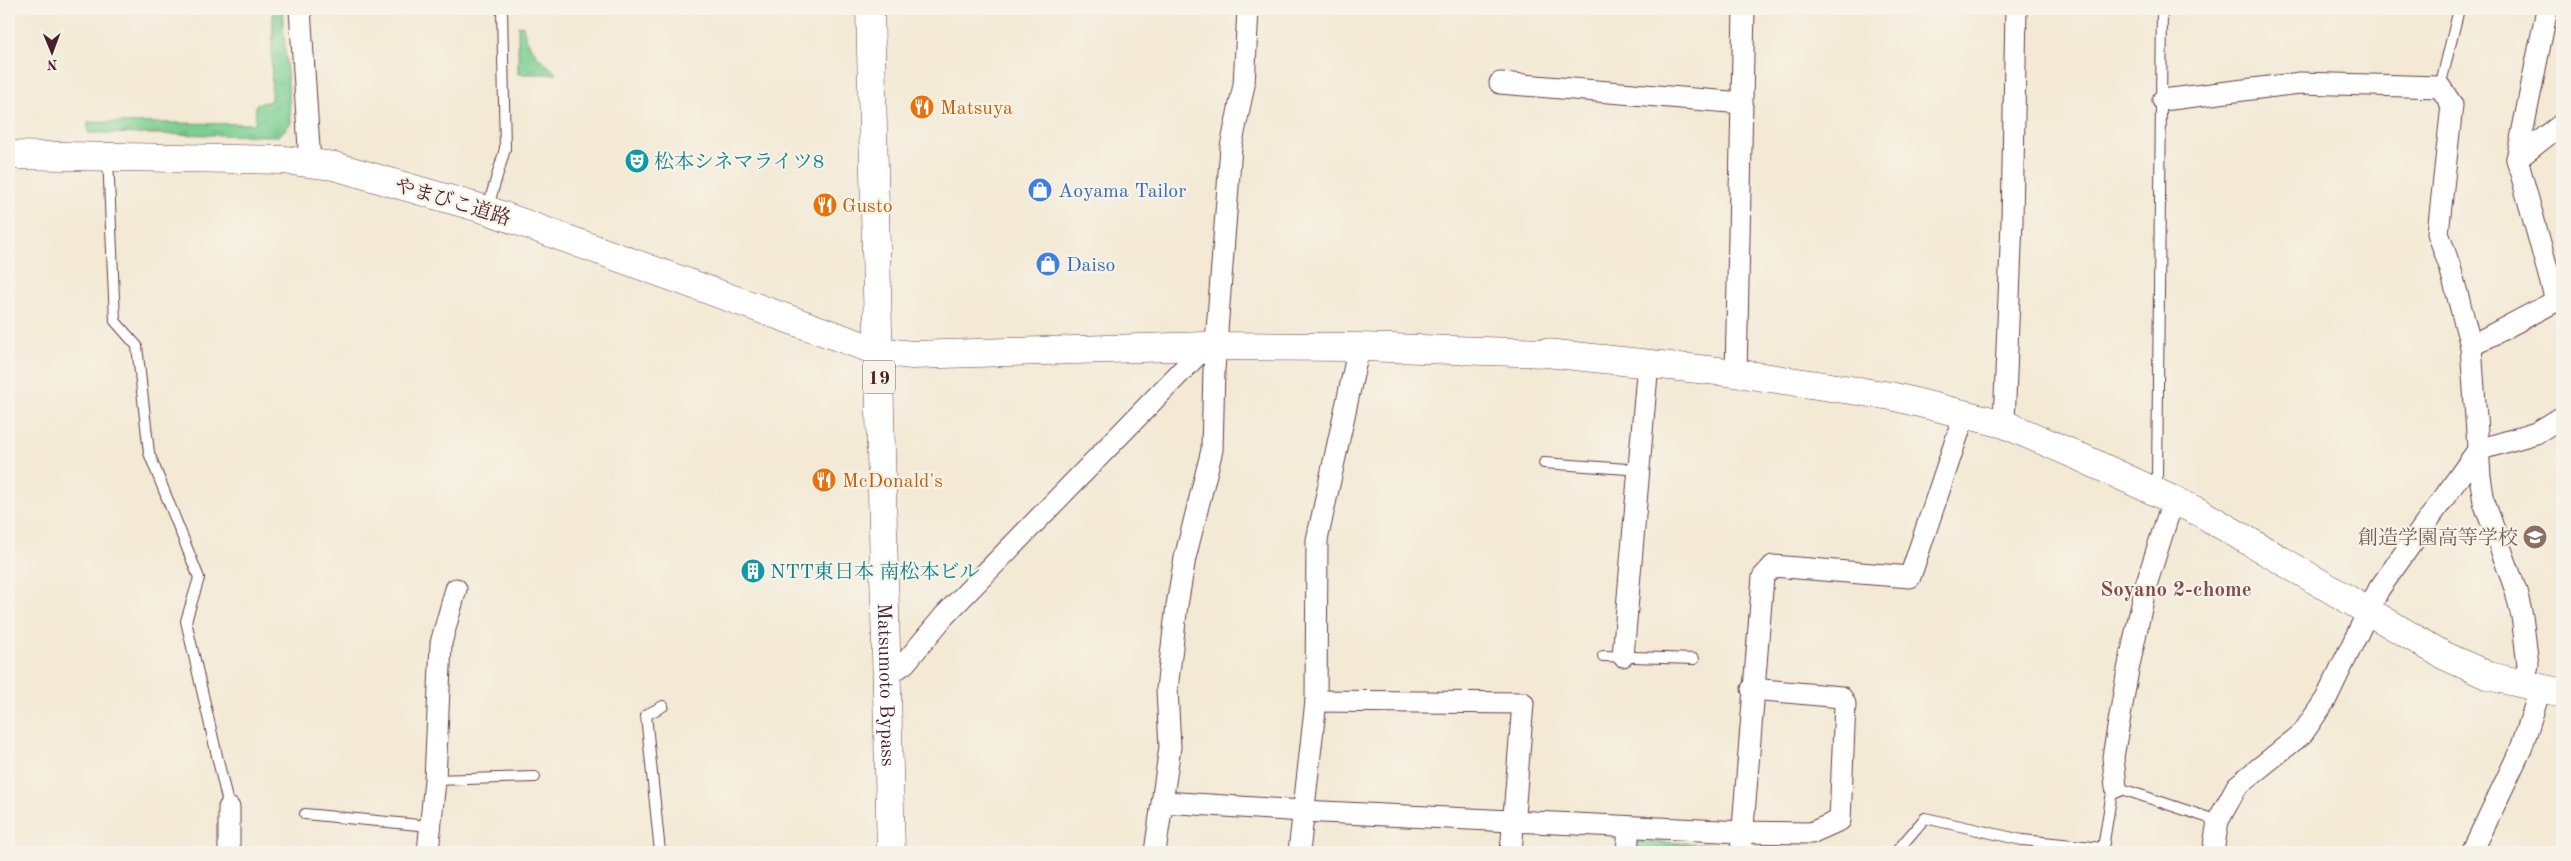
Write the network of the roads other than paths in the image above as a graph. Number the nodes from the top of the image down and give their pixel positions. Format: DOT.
graph roads {
  1 [pos="300,9"];
  2 [pos="502,9"];
  3 [pos="870,9"];
  4 [pos="1248,9"];
  5 [pos="1744,9"];
  6 [pos="2016,9"];
  7 [pos="2162,9"];
  8 [pos="2459,9"];
  9 [pos="2547,9"];
  10 [pos="1500,82"];
  11 [pos="2440,87"];
  12 [pos="2163,100"];
  13 [pos="1742,103"];
  14 [pos="2562,124"];
  15 [pos="9,155"];
  16 [pos="108,156"];
  17 [pos="2516,159"];
  18 [pos="310,163"];
  19 [pos="487,210"];
  20 [pos="1212,346"];
  21 [pos="2471,346"];
  22 [pos="1359,347"];
  23 [pos="877,351"];
  24 [pos="1648,362"];
  25 [pos="1736,373"];
  26 [pos="1965,413"];
  27 [pos="2562,417"];
  28 [pos="2004,424"];
  29 [pos="2478,450"];
  30 [pos="1544,464"];
  31 [pos="1640,470"];
  32 [pos="2157,478"];
  33 [pos="2173,500"];
  34 [pos="456,589"];
  35 [pos="2368,612"];
  36 [pos="1613,656"];
  37 [pos="1694,659"];
  38 [pos="887,676"];
  39 [pos="1752,688"];
  40 [pos="2542,689"];
  41 [pos="1316,701"];
  42 [pos="663,706"];
  43 [pos="535,777"];
  44 [pos="435,780"];
  45 [pos="2116,787"];
  46 [pos="1164,802"];
  47 [pos="229,808"];
  48 [pos="1302,811"];
  49 [pos="305,814"];
  50 [pos="2218,821"];
  51 [pos="1514,822"];
  52 [pos="429,826"];
  53 [pos="1629,827"];
  54 [pos="1741,842"];
  55 [pos="229,852"];
  56 [pos="428,852"];
  57 [pos="660,852"];
  58 [pos="891,852"];
  59 [pos="1156,852"];
  60 [pos="1299,852"];
  61 [pos="1511,852"];
  62 [pos="1627,852"];
  63 [pos="1896,852"];
  64 [pos="2213,852"];
  65 [pos="2472,852"];
  1 -- 18 [label="street"];
  2 -- 19 [label="lane"];
  3 -- 23 [label="main road, Matsumoto Bypass / 19"];
  4 -- 20 [label="street"];
  5 -- 13 [label="street"];
  6 -- 28 [label="street"];
  7 -- 12 [label="lane"];
  8 -- 11 [label="lane"];
  9 -- 17 [label="street"];
  10 -- 13 [label="street"];
  11 -- 12 [label="street"];
  11 -- 21 [label="street"];
  12 -- 32 [label="lane"];
  13 -- 25 [label="street"];
  14 -- 17 [label="street"];
  15 -- 16 [label="main road, やまびこ道路"];
  16 -- 18 [label="main road, やまびこ道路"];
  16 -- 47 [label="lane"];
  17 -- 21 [label="street"];
  18 -- 19 [label="main road, やまびこ道路"];
  19 -- 23 [label="main road, やまびこ道路"];
  20 -- 22 [label="main road, やまびこ道路"];
  20 -- 23 [label="main road, やまびこ道路"];
  20 -- 38 [label="street"];
  20 -- 46 [label="street"];
  21 -- 29 [label="street"];
  22 -- 24 [label="main road, やまびこ道路"];
  22 -- 41 [label="street"];
  23 -- 38 [label="main road, Matsumoto Bypass / 19"];
  24 -- 25 [label="main road, やまびこ道路"];
  24 -- 31 [label="street"];
  25 -- 26 [label="main road, やまびこ道路"];
  26 -- 28 [label="main road, やまびこ道路"];
  26 -- 39 [label="street"];
  27 -- 29 [label="street"];
  28 -- 33 [label="main road, やまびこ道路"];
  29 -- 35 [label="street"];
  29 -- 40 [label="street"];
  30 -- 31 [label="lane"];
  31 -- 36 [label="street"];
  33 -- 35 [label="main road, やまびこ道路"];
  33 -- 45 [label="street"];
  34 -- 44 [label="street"];
  35 -- 40 [label="main road, やまびこ道路"];
  35 -- 50 [label="street"];
  36 -- 37 [label="lane"];
  38 -- 58 [label="main road, Matsumoto Bypass / 19"];
  39 -- 54 [label="street"];
  39 -- 54 [label="street"];
  40 -- 65 [label="street"];
  41 -- 48 [label="street"];
  41 -- 51 [label="street"];
  42 -- 57 [label="lane"];
  43 -- 44 [label="lane"];
  44 -- 52 [label="street"];
  45 -- 50 [label="lane"];
  45 -- 63 [label="lane"];
  46 -- 48 [label="street"];
  46 -- 59 [label="street"];
  47 -- 55 [label="street"];
  48 -- 51 [label="street"];
  48 -- 60 [label="street"];
  49 -- 52 [label="lane"];
  50 -- 64 [label="street"];
  51 -- 53 [label="street"];
  51 -- 61 [label="street"];
  52 -- 56 [label="street"];
  53 -- 54 [label="street"];
  53 -- 62 [label="street"];
}
